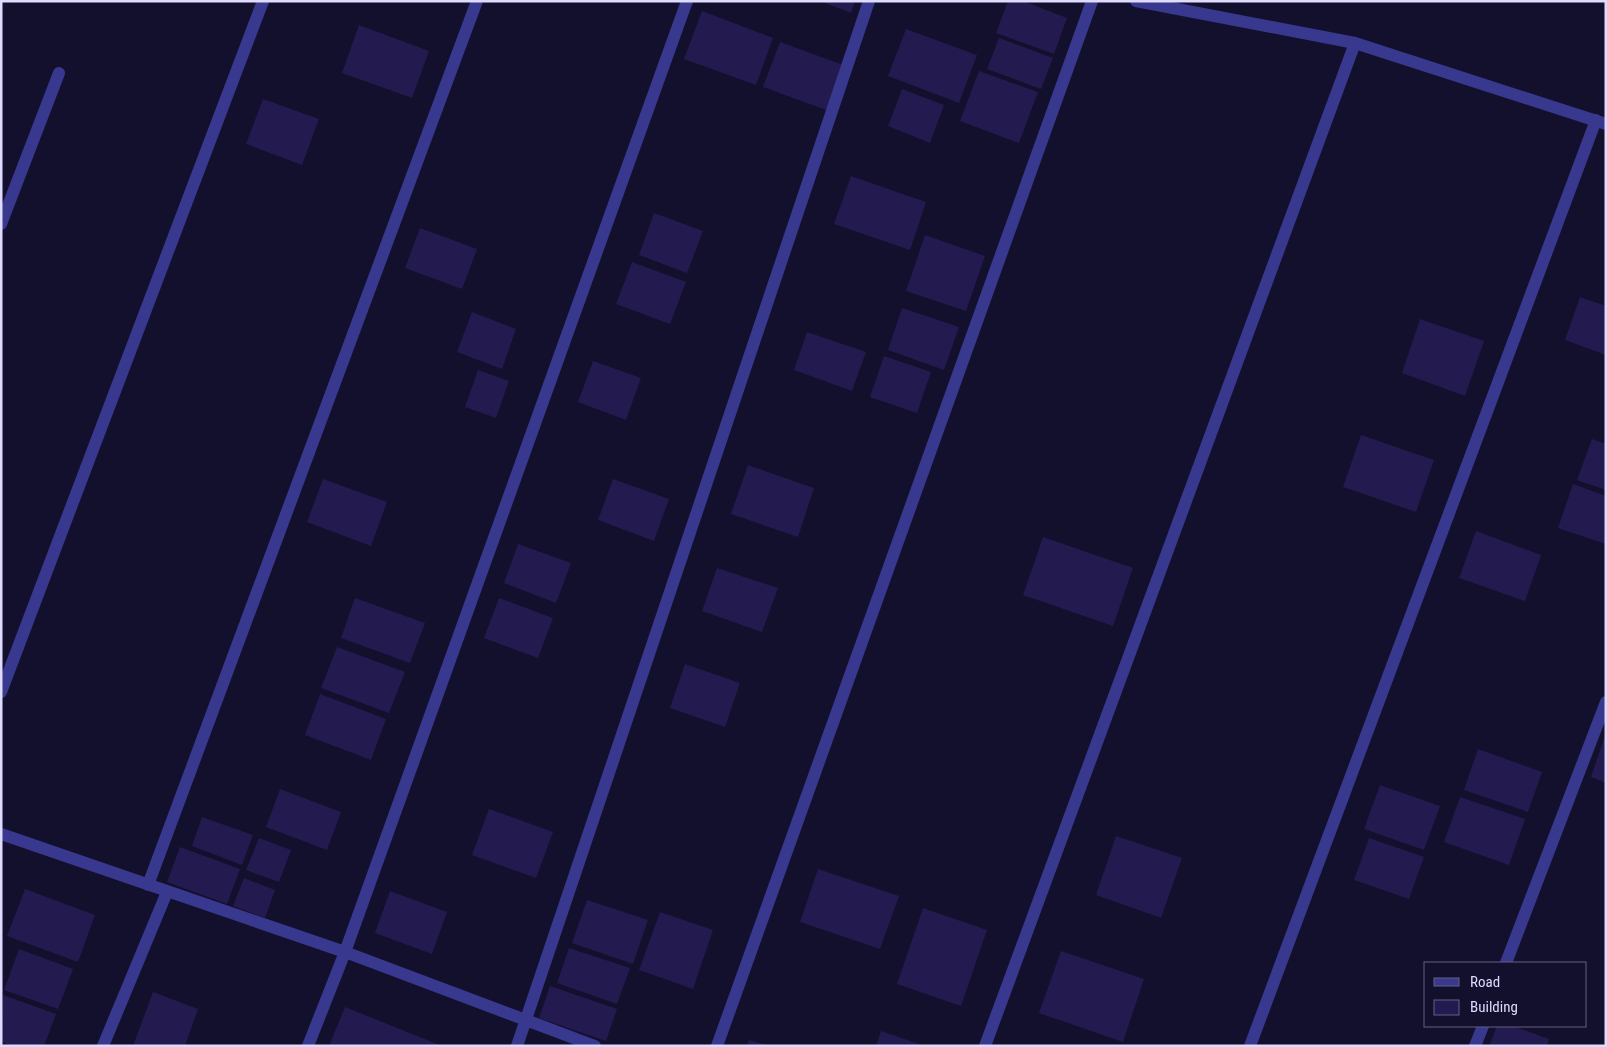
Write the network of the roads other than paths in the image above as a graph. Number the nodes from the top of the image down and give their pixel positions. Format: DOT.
graph roads {
  1 [pos="263,1"];
  2 [pos="477,1"];
  3 [pos="687,1"];
  4 [pos="869,1"];
  5 [pos="1092,1"];
  6 [pos="1136,1"];
  7 [pos="1356,43"];
  8 [pos="59,73"];
  9 [pos="1601,122"];
  10 [pos="1,224"];
  11 [pos="1,692"];
  12 [pos="1606,702"];
  13 [pos="1,834"];
  14 [pos="148,885"];
  15 [pos="167,892"];
  16 [pos="345,952"];
  17 [pos="1506,962"];
  18 [pos="527,1021"];
  19 [pos="1483,1027"];
  20 [pos="103,1046"];
  21 [pos="308,1046"];
  22 [pos="517,1046"];
  23 [pos="595,1046"];
  24 [pos="717,1046"];
  25 [pos="985,1046"];
  26 [pos="1250,1046"];
  27 [pos="1475,1046"];
  1 -- 11 [label="street"];
  2 -- 14 [label="street"];
  3 -- 16 [label="street"];
  4 -- 18 [label="street"];
  5 -- 24 [label="street"];
  6 -- 7 [label="street"];
  7 -- 9 [label="street"];
  7 -- 25 [label="street"];
  8 -- 10 [label="street"];
  9 -- 26 [label="street"];
  12 -- 17 [label="street"];
  13 -- 14 [label="street"];
  14 -- 15 [label="street"];
  15 -- 16 [label="street"];
  15 -- 20 [label="street"];
  16 -- 18 [label="street"];
  16 -- 21 [label="street"];
  18 -- 22 [label="street"];
  18 -- 23 [label="street"];
  19 -- 27 [label="street"];
}
